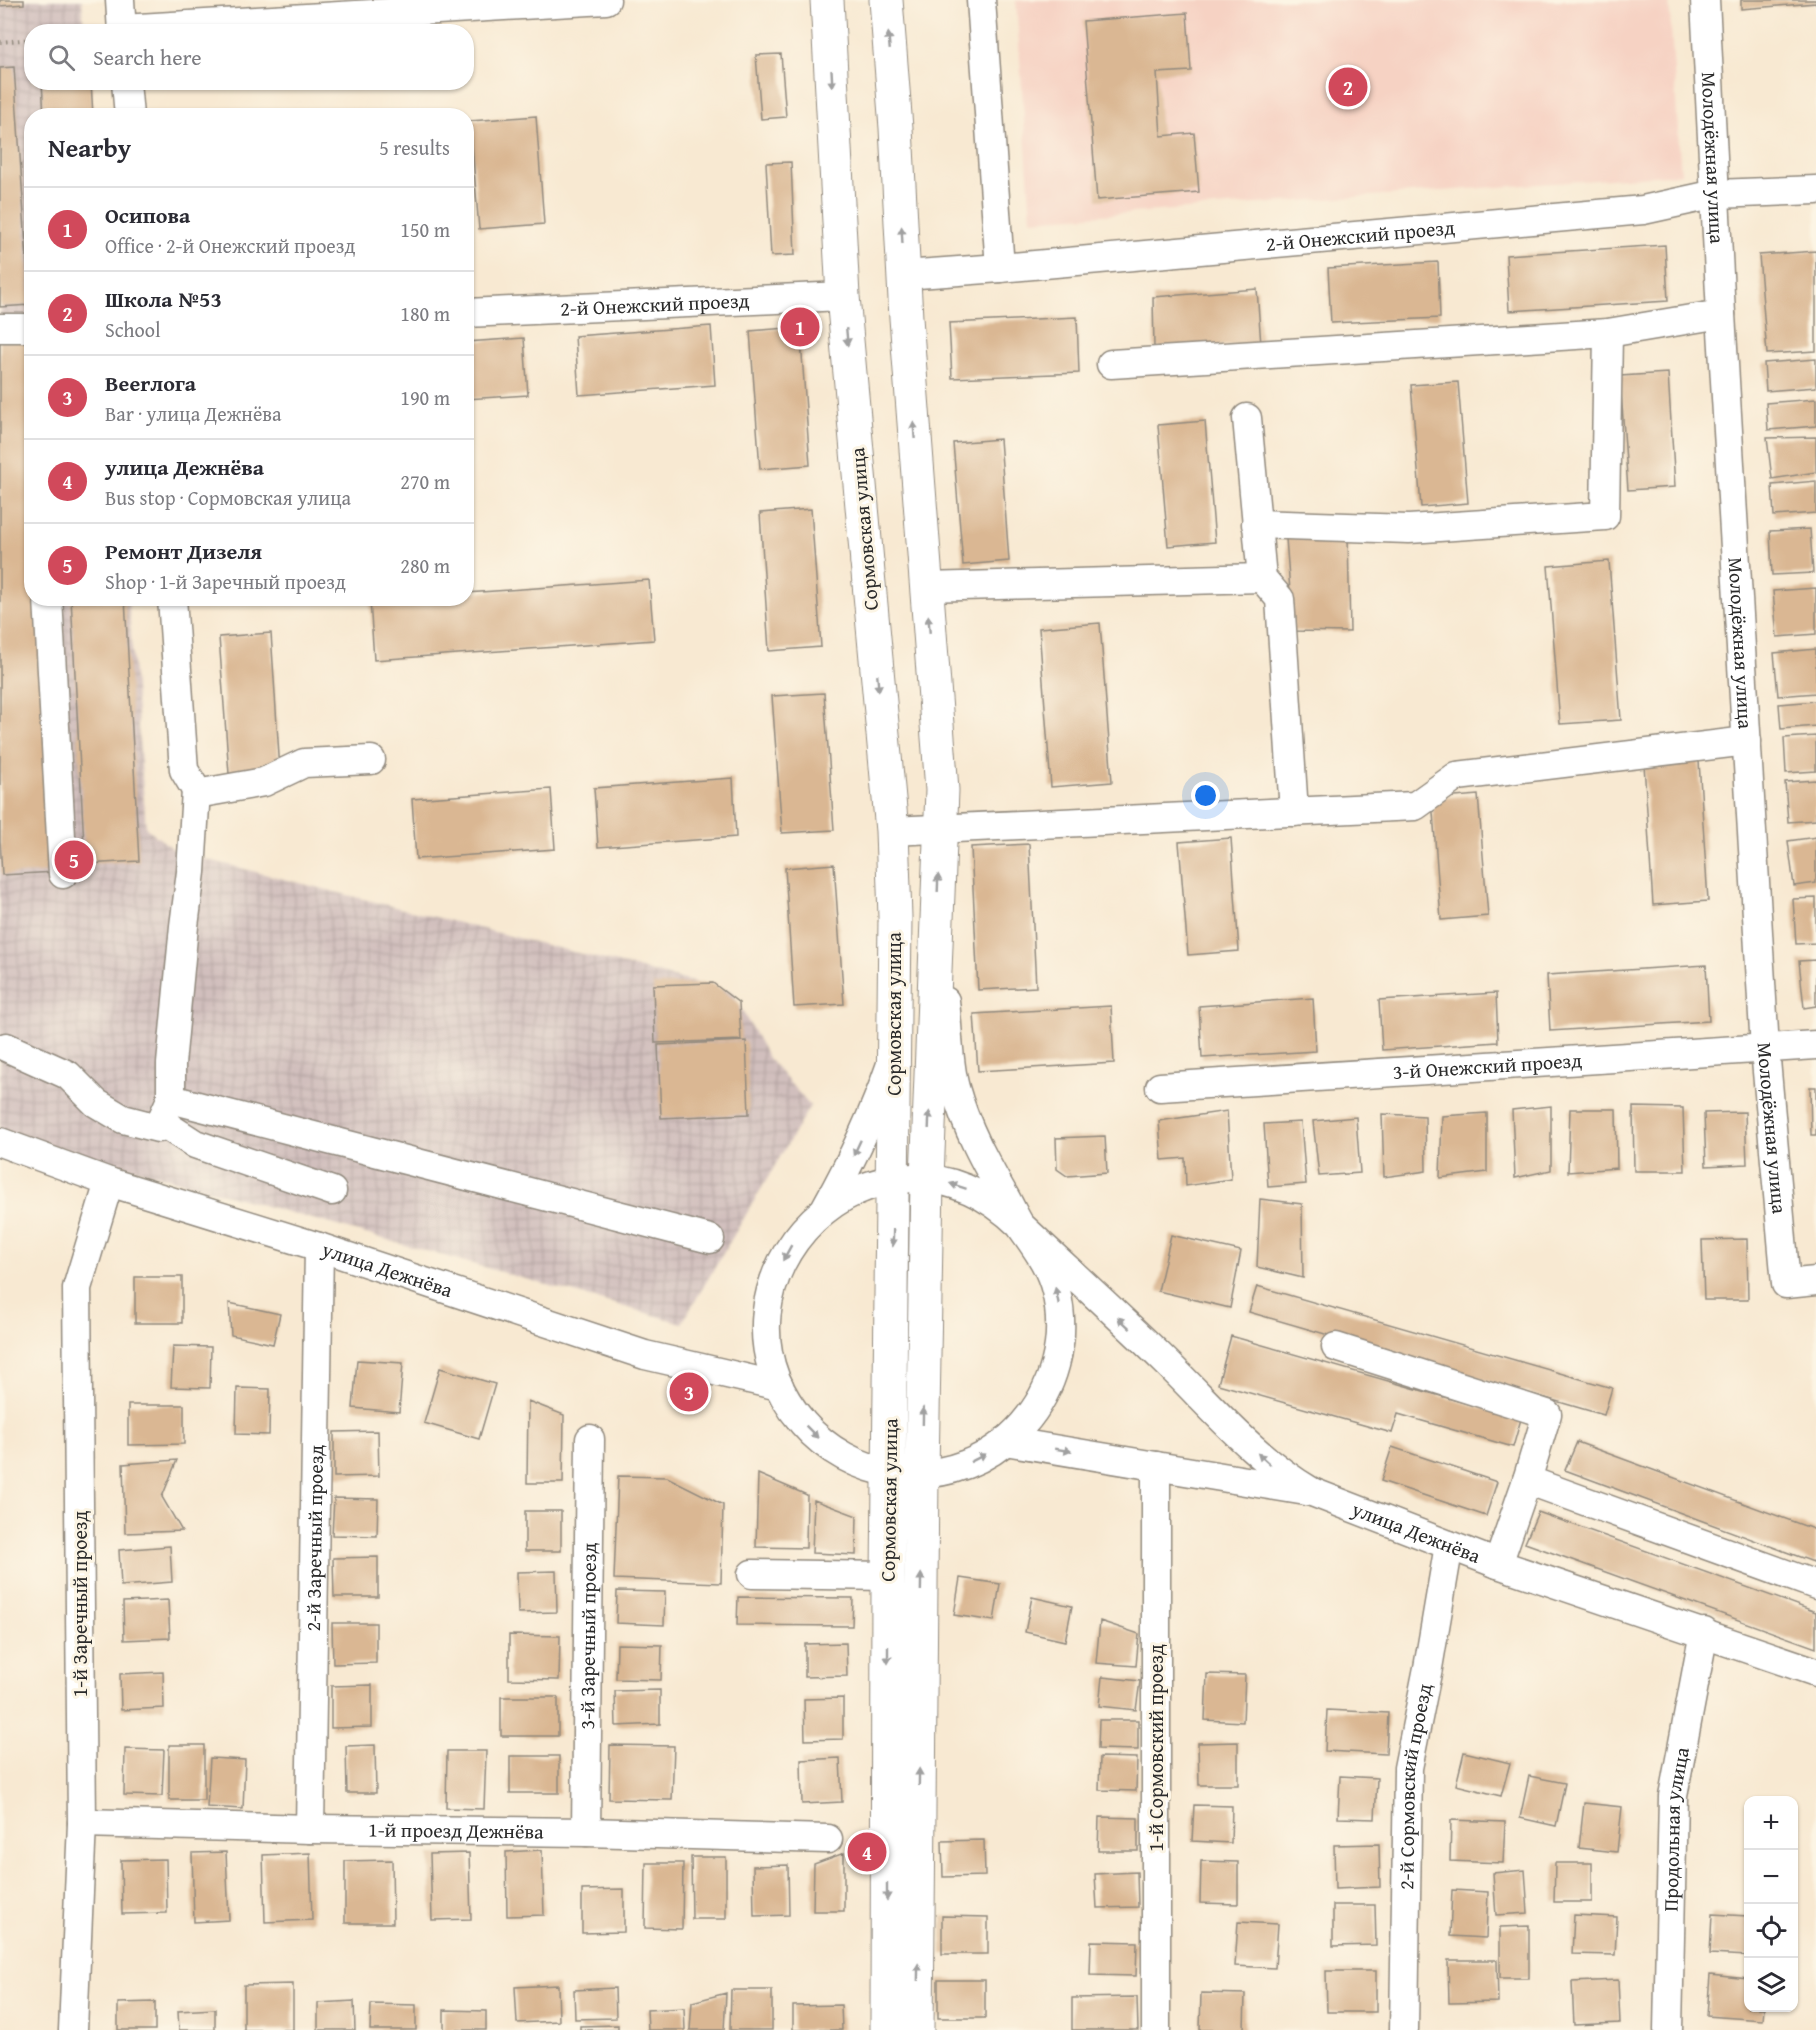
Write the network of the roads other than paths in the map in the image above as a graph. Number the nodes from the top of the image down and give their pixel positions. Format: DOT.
graph roads {
  1 [pos="120,0"];
  2 [pos="606,0"];
  3 [pos="827,0"];
  4 [pos="886,0"];
  5 [pos="981,0"];
  6 [pos="1705,0"];
  7 [pos="122,24"];
  8 [pos="219,24"];
  9 [pos="127,90"];
  10 [pos="128,108"];
  11 [pos="1816,190"];
  12 [pos="1716,194"];
  13 [pos="1000,268"];
  14 [pos="904,275"];
  15 [pos="843,296"];
  16 [pos="474,313"];
  17 [pos="1721,315"];
  18 [pos="0,328"];
  19 [pos="24,328"];
  20 [pos="1608,333"];
  21 [pos="1112,364"];
  22 [pos="1247,418"];
  23 [pos="1256,524"];
  24 [pos="1262,578"];
  25 [pos="926,587"];
  26 [pos="48,606"];
  27 [pos="173,606"];
  28 [pos="1747,741"];
  29 [pos="371,760"];
  30 [pos="196,790"];
  31 [pos="1294,812"];
  32 [pos="941,830"];
  33 [pos="891,831"];
  34 [pos="63,874"];
  35 [pos="937,923"];
  36 [pos="1816,1045"];
  37 [pos="6,1047"];
  38 [pos="1766,1049"];
  39 [pos="894,1054"];
  40 [pos="1160,1087"];
  41 [pos="166,1110"];
  42 [pos="0,1142"];
  43 [pos="927,1179"];
  44 [pos="893,1180"];
  45 [pos="109,1182"];
  46 [pos="332,1191"];
  47 [pos="825,1209"];
  48 [pos="1020,1225"];
  49 [pos="710,1239"];
  50 [pos="318,1247"];
  51 [pos="1816,1281"];
  52 [pos="1336,1347"];
  53 [pos="779,1386"];
  54 [pos="590,1438"];
  55 [pos="1005,1441"];
  56 [pos="1156,1466"];
  57 [pos="890,1472"];
  58 [pos="922,1474"];
  59 [pos="1527,1480"];
  60 [pos="1312,1492"];
  61 [pos="1449,1545"];
  62 [pos="1498,1564"];
  63 [pos="752,1574"];
  64 [pos="888,1576"];
  65 [pos="1816,1585"];
  66 [pos="1704,1632"];
  67 [pos="1816,1672"];
  68 [pos="82,1823"];
  69 [pos="310,1829"];
  70 [pos="586,1832"];
  71 [pos="828,1839"];
  72 [pos="73,2030"];
  73 [pos="887,2030"];
  74 [pos="917,2030"];
  75 [pos="1156,2030"];
  76 [pos="1404,2030"];
  77 [pos="1668,2030"];
  1 -- 7 [label="street"];
  2 -- 8 [label="street"];
  3 -- 15 [label="main road, Сормовская улица, one-way"];
  14 -- 4 [label="main road, Сормовская улица, one-way"];
  5 -- 13 [label="street"];
  6 -- 12 [label="street, Молодёжная улица"];
  9 -- 10 [label="street"];
  11 -- 12 [label="street, 2-й Онежский проезд"];
  12 -- 13 [label="street, 2-й Онежский проезд"];
  12 -- 17 [label="street, Молодёжная улица"];
  13 -- 14 [label="street, 2-й Онежский проезд"];
  25 -- 14 [label="main road, Сормовская улица, one-way"];
  15 -- 16 [label="street, 2-й Онежский проезд"];
  15 -- 33 [label="main road, Сормовская улица, one-way"];
  17 -- 20 [label="street"];
  17 -- 28 [label="street, Молодёжная улица"];
  18 -- 19 [label="street"];
  20 -- 21 [label="street"];
  20 -- 23 [label="street"];
  22 -- 23 [label="street"];
  23 -- 24 [label="street"];
  24 -- 25 [label="street"];
  24 -- 31 [label="street"];
  32 -- 25 [label="main road, Сормовская улица, one-way"];
  26 -- 34 [label="street"];
  27 -- 30 [label="street"];
  28 -- 31 [label="street"];
  28 -- 38 [label="street, Молодёжная улица"];
  29 -- 30 [label="street"];
  30 -- 41 [label="street"];
  31 -- 32 [label="street"];
  32 -- 33 [label="street"];
  35 -- 32 [label="main road, Сормовская улица, one-way"];
  33 -- 39 [label="main road, Сормовская улица"];
  43 -- 35 [label="main road, Сормовская улица, one-way"];
  35 -- 48 [label="street"];
  36 -- 38 [label="street, 3-й Онежский проезд"];
  37 -- 41 [label="street"];
  38 -- 40 [label="street, 3-й Онежский проезд"];
  38 -- 51 [label="street, Молодёжная улица"];
  39 -- 44 [label="main road, Сормовская улица"];
  39 -- 47 [label="street, one-way"];
  41 -- 46 [label="street"];
  41 -- 49 [label="street"];
  42 -- 45 [label="street, улица Дежнёва"];
  43 -- 44 [label="street"];
  48 -- 43 [label="street, one-way"];
  58 -- 43 [label="main road, Сормовская улица, one-way"];
  44 -- 47 [label="street"];
  44 -- 57 [label="main road, Сормовская улица, one-way"];
  45 -- 50 [label="street, улица Дежнёва"];
  45 -- 68 [label="street, 1-й Заречный проезд"];
  47 -- 53 [label="street, one-way"];
  55 -- 48 [label="street, one-way"];
  60 -- 48 [label="street, one-way"];
  50 -- 53 [label="street, улица Дежнёва"];
  50 -- 69 [label="street, 2-й Заречный проезд"];
  52 -- 59 [label="street"];
  53 -- 57 [label="street, one-way"];
  54 -- 70 [label="street, 3-й Заречный проезд"];
  55 -- 56 [label="street, улица Дежнёва, one-way"];
  58 -- 55 [label="street, one-way"];
  56 -- 60 [label="street, улица Дежнёва"];
  56 -- 75 [label="street, 1-й Сормовский проезд"];
  57 -- 58 [label="street"];
  57 -- 64 [label="main road, Сормовская улица"];
  74 -- 58 [label="main road, Сормовская улица, one-way"];
  59 -- 62 [label="street"];
  59 -- 65 [label="street"];
  60 -- 61 [label="street, улица Дежнёва"];
  61 -- 62 [label="street, улица Дежнёва"];
  61 -- 76 [label="street, 2-й Сормовский проезд"];
  62 -- 66 [label="street, улица Дежнёва"];
  63 -- 64 [label="street"];
  64 -- 73 [label="main road, Сормовская улица, one-way"];
  66 -- 67 [label="street, улица Дежнёва"];
  66 -- 77 [label="street, Продольная улица"];
  68 -- 69 [label="street, 1-й проезд Дежнёва"];
  68 -- 72 [label="street, 1-й Заречный проезд"];
  69 -- 70 [label="street, 1-й проезд Дежнёва"];
  70 -- 71 [label="street, 1-й проезд Дежнёва"];
}
